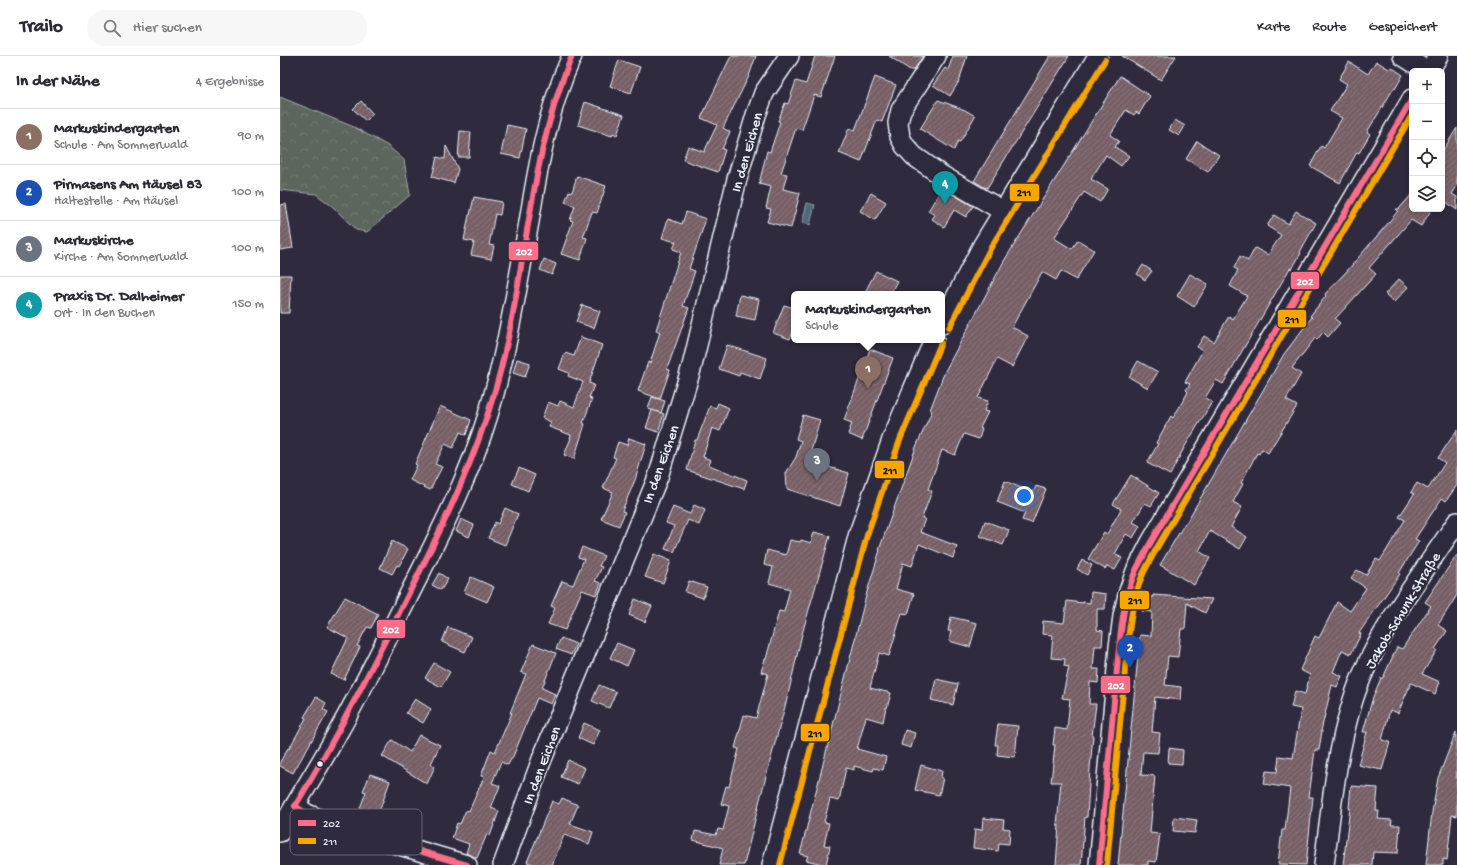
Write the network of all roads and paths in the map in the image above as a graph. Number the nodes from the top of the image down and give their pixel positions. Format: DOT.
graph roads {
  1 [pos="572,56"];
  2 [pos="789,56"];
  3 [pos="936,56"];
  4 [pos="1098,56"];
  5 [pos="1403,56"];
  6 [pos="1438,56"];
  7 [pos="1423,68"];
  8 [pos="1430,68"];
  9 [pos="1409,104"];
  10 [pos="1003,211"];
  11 [pos="945,318"];
  12 [pos="933,343"];
  13 [pos="1457,522"];
  14 [pos="288,811"];
  15 [pos="280,832"];
  16 [pos="422,852"];
  17 [pos="467,865"];
  18 [pos="503,865"];
  19 [pos="772,865"];
  20 [pos="1099,865"];
  21 [pos="1324,865"];
  1 -- 14 [label="street"];
  2 -- 18 [label="street, In den Eichen"];
  3 -- 10 [label="street"];
  4 -- 10 [label="street"];
  5 -- 7 [label="street"];
  6 -- 8 [label="street"];
  9 -- 20 [label="street"];
  10 -- 11 [label="street"];
  12 -- 19 [label="street"];
  13 -- 21 [label="street, Jakob-Schunk-Straße"];
  14 -- 15 [label="street"];
  16 -- 17 [label="street"];
}
